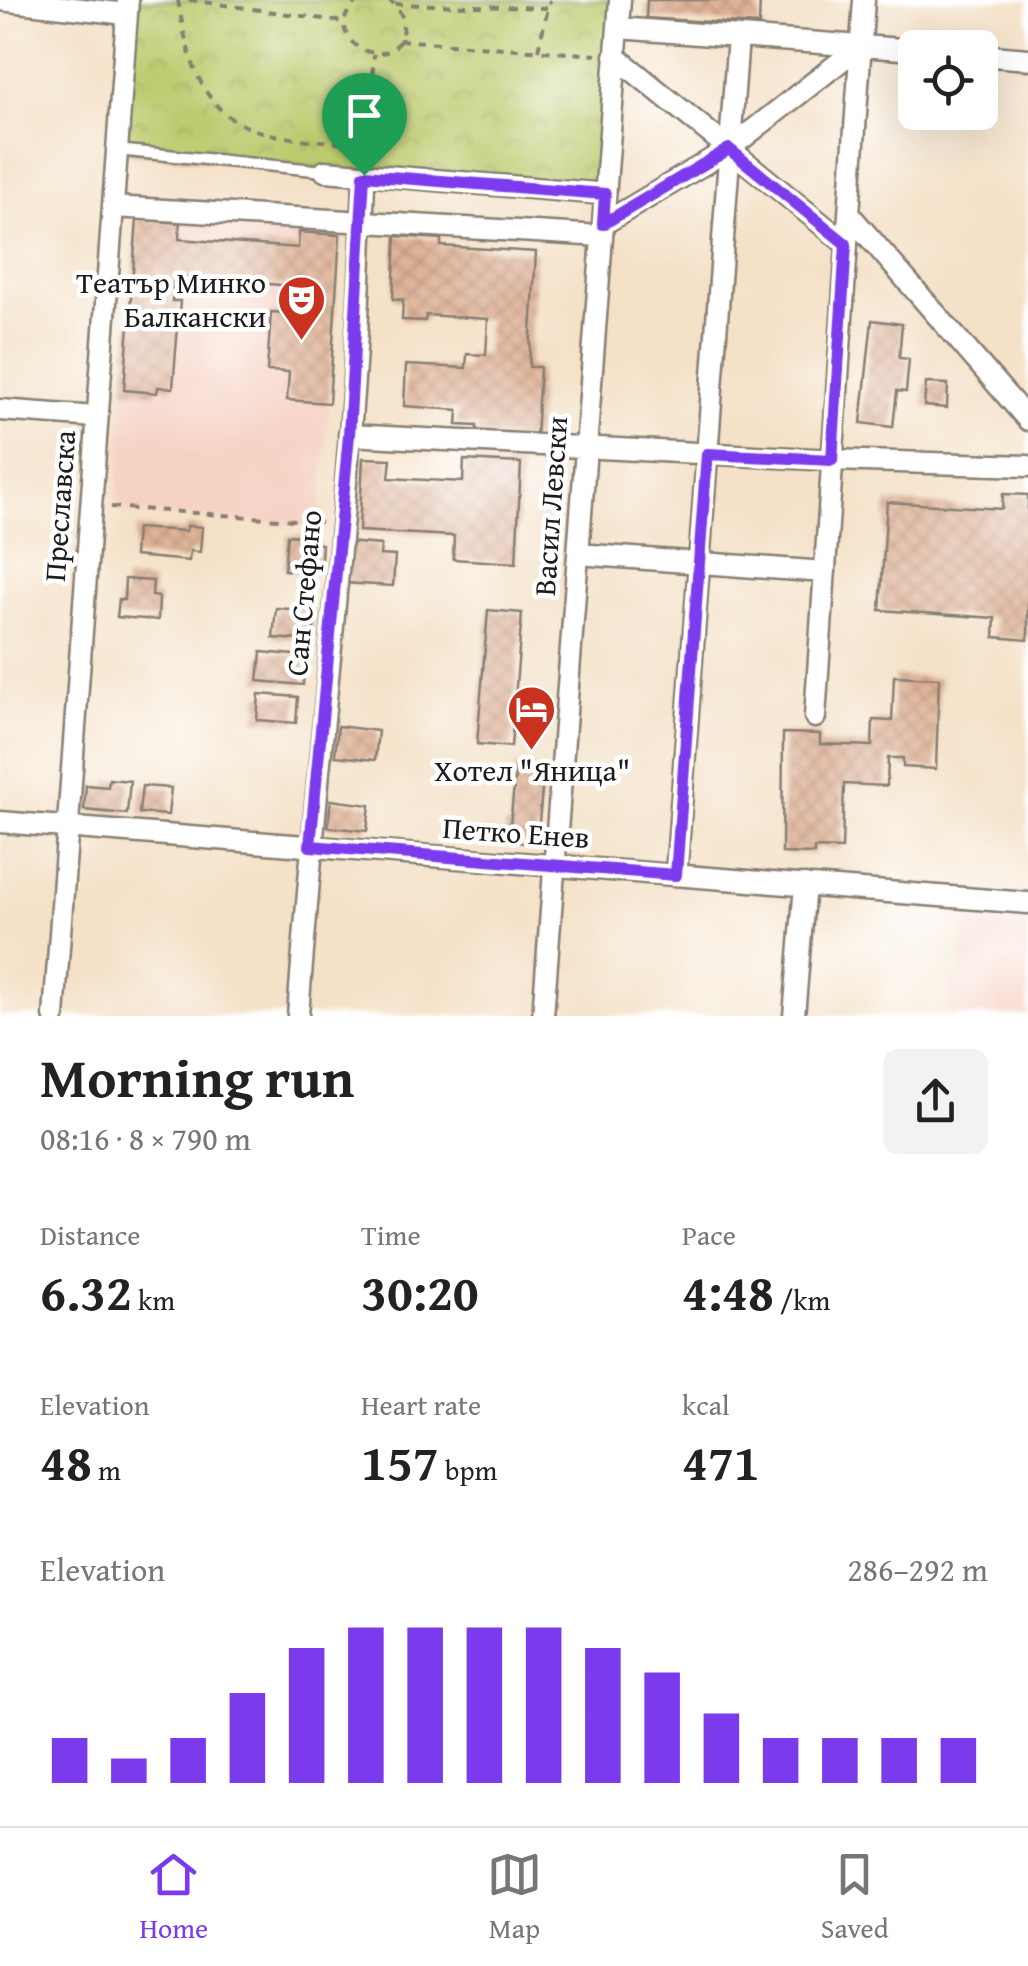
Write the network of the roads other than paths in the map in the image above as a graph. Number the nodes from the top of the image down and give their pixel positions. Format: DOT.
graph roads {
  1 [pos="0,0"];
  2 [pos="620,0"];
  3 [pos="864,0"];
  4 [pos="128,7"];
  5 [pos="618,28"];
  6 [pos="738,37"];
  7 [pos="860,46"];
  8 [pos="898,49"];
  9 [pos="616,56"];
  10 [pos="998,56"];
  11 [pos="1028,59"];
  12 [pos="729,149"];
  13 [pos="117,150"];
  14 [pos="325,171"];
  15 [pos="364,175"];
  16 [pos="605,194"];
  17 [pos="113,206"];
  18 [pos="850,214"];
  19 [pos="363,220"];
  20 [pos="603,230"];
  21 [pos="846,244"];
  22 [pos="0,410"];
  23 [pos="96,417"];
  24 [pos="1028,420"];
  25 [pos="349,435"];
  26 [pos="586,447"];
  27 [pos="707,454"];
  28 [pos="832,460"];
  29 [pos="1028,466"];
  30 [pos="578,554"];
  31 [pos="699,563"];
  32 [pos="825,572"];
  33 [pos="816,717"];
  34 [pos="0,822"];
  35 [pos="67,826"];
  36 [pos="310,846"];
  37 [pos="555,866"];
  38 [pos="676,875"];
  39 [pos="806,885"];
  40 [pos="1028,903"];
  41 [pos="54,1016"];
  42 [pos="298,1016"];
  43 [pos="543,1016"];
  44 [pos="794,1016"];
  1 -- 4 [label="street"];
  2 -- 5 [label="street, Васил Левски"];
  3 -- 7 [label="street"];
  4 -- 13 [label="street, Преславска"];
  5 -- 6 [label="street"];
  5 -- 9 [label="street, Васил Левски"];
  6 -- 7 [label="street"];
  6 -- 12 [label="street"];
  7 -- 8 [label="street"];
  7 -- 12 [label="street"];
  7 -- 18 [label="street"];
  9 -- 12 [label="street"];
  9 -- 16 [label="street, Васил Левски"];
  10 -- 11 [label="street"];
  12 -- 20 [label="street"];
  12 -- 21 [label="street"];
  12 -- 27 [label="street"];
  13 -- 14 [label="lane"];
  13 -- 17 [label="street, Преславска"];
  14 -- 15 [label="street"];
  15 -- 16 [label="street"];
  15 -- 19 [label="street, Сан Стефано"];
  16 -- 20 [label="street, Васил Левски"];
  17 -- 19 [label="street"];
  17 -- 23 [label="street, Преславска"];
  18 -- 21 [label="street"];
  18 -- 24 [label="street"];
  19 -- 20 [label="street"];
  19 -- 25 [label="street, Сан Стефано"];
  20 -- 26 [label="street, Васил Левски"];
  21 -- 28 [label="street"];
  22 -- 23 [label="street"];
  23 -- 35 [label="street, Преславска"];
  25 -- 26 [label="street"];
  25 -- 36 [label="street, Сан Стефано"];
  26 -- 27 [label="street"];
  26 -- 30 [label="street, Васил Левски"];
  27 -- 28 [label="street"];
  27 -- 31 [label="street"];
  28 -- 29 [label="street"];
  28 -- 32 [label="street"];
  30 -- 31 [label="street"];
  30 -- 37 [label="street, Васил Левски"];
  31 -- 32 [label="street"];
  31 -- 38 [label="street"];
  32 -- 33 [label="street"];
  34 -- 35 [label="street, Петко Енев"];
  35 -- 36 [label="street, Петко Енев"];
  35 -- 41 [label="street, Преславска"];
  36 -- 37 [label="street, Петко Енев"];
  36 -- 42 [label="street, Сан Стефано"];
  37 -- 38 [label="street, Петко Енев"];
  37 -- 43 [label="street, Васил Левски"];
  38 -- 39 [label="street, Петко Енев"];
  39 -- 40 [label="street, Петко Енев"];
  39 -- 44 [label="street"];
}
